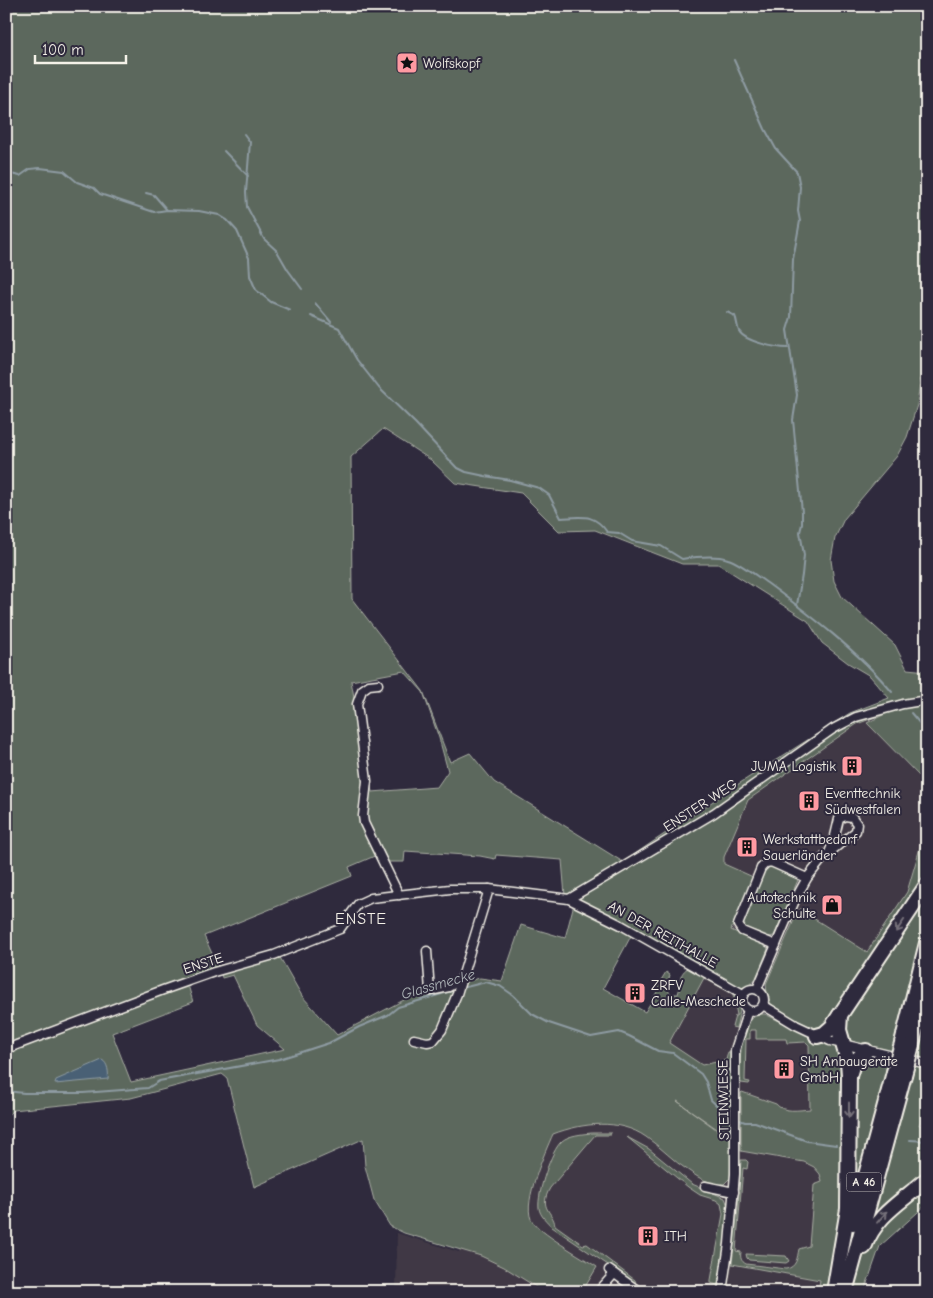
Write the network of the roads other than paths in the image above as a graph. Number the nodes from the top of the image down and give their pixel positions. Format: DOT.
graph roads {
  1 [pos="378,684"];
  2 [pos="927,700"];
  3 [pos="829,853"];
  4 [pos="807,878"];
  5 [pos="927,885"];
  6 [pos="489,890"];
  7 [pos="399,895"];
  8 [pos="569,899"];
  9 [pos="927,943"];
  10 [pos="776,945"];
  11 [pos="426,951"];
  12 [pos="460,982"];
  13 [pos="927,983"];
  14 [pos="757,989"];
  15 [pos="743,994"];
  16 [pos="763,1005"];
  17 [pos="748,1010"];
  18 [pos="841,1014"];
  19 [pos="817,1036"];
  20 [pos="414,1039"];
  21 [pos="907,1044"];
  22 [pos="843,1045"];
  23 [pos="6,1049"];
  24 [pos="866,1051"];
  25 [pos="927,1064"];
  26 [pos="899,1073"];
  27 [pos="849,1076"];
  28 [pos="927,1179"];
  29 [pos="705,1186"];
  30 [pos="734,1192"];
  31 [pos="598,1292"];
  32 [pos="640,1292"];
  33 [pos="722,1292"];
  34 [pos="834,1292"];
  35 [pos="846,1292"];
  1 -- 7 [label="street"];
  2 -- 8 [label="street, ENSTER WEG"];
  3 -- 3 [label="street"];
  3 -- 4 [label="street"];
  4 -- 10 [label="street"];
  4 -- 10 [label="street"];
  5 -- 18 [label="highway, one-way"];
  6 -- 7 [label="street, ENSTE"];
  6 -- 8 [label="street, ENSTE"];
  6 -- 12 [label="street"];
  7 -- 23 [label="street, ENSTE"];
  8 -- 15 [label="street, AN DER REITHALLE"];
  9 -- 21 [label="highway, A 46"];
  10 -- 14 [label="street"];
  11 -- 12 [label="street"];
  12 -- 20 [label="street"];
  13 -- 21 [label="highway, A 46"];
  14 -- 15 [label="street"];
  14 -- 16 [label="street"];
  15 -- 17 [label="street"];
  16 -- 17 [label="street"];
  16 -- 19 [label="street"];
  17 -- 30 [label="street, STEINWIESE"];
  18 -- 19 [label="highway"];
  18 -- 22 [label="highway"];
  19 -- 22 [label="street"];
  21 -- 26 [label="highway, A 46, bridge"];
  22 -- 24 [label="street"];
  22 -- 27 [label="highway"];
  24 -- 25 [label="street"];
  24 -- 27 [label="highway"];
  26 -- 34 [label="highway, A 46"];
  26 -- 35 [label="highway, A 46"];
  27 -- 34 [label="highway, one-way"];
  35 -- 28 [label="highway, one-way"];
  29 -- 30 [label="street"];
  30 -- 33 [label="street, STEINWIESE"];
  31 -- 32 [label="street"];
}
